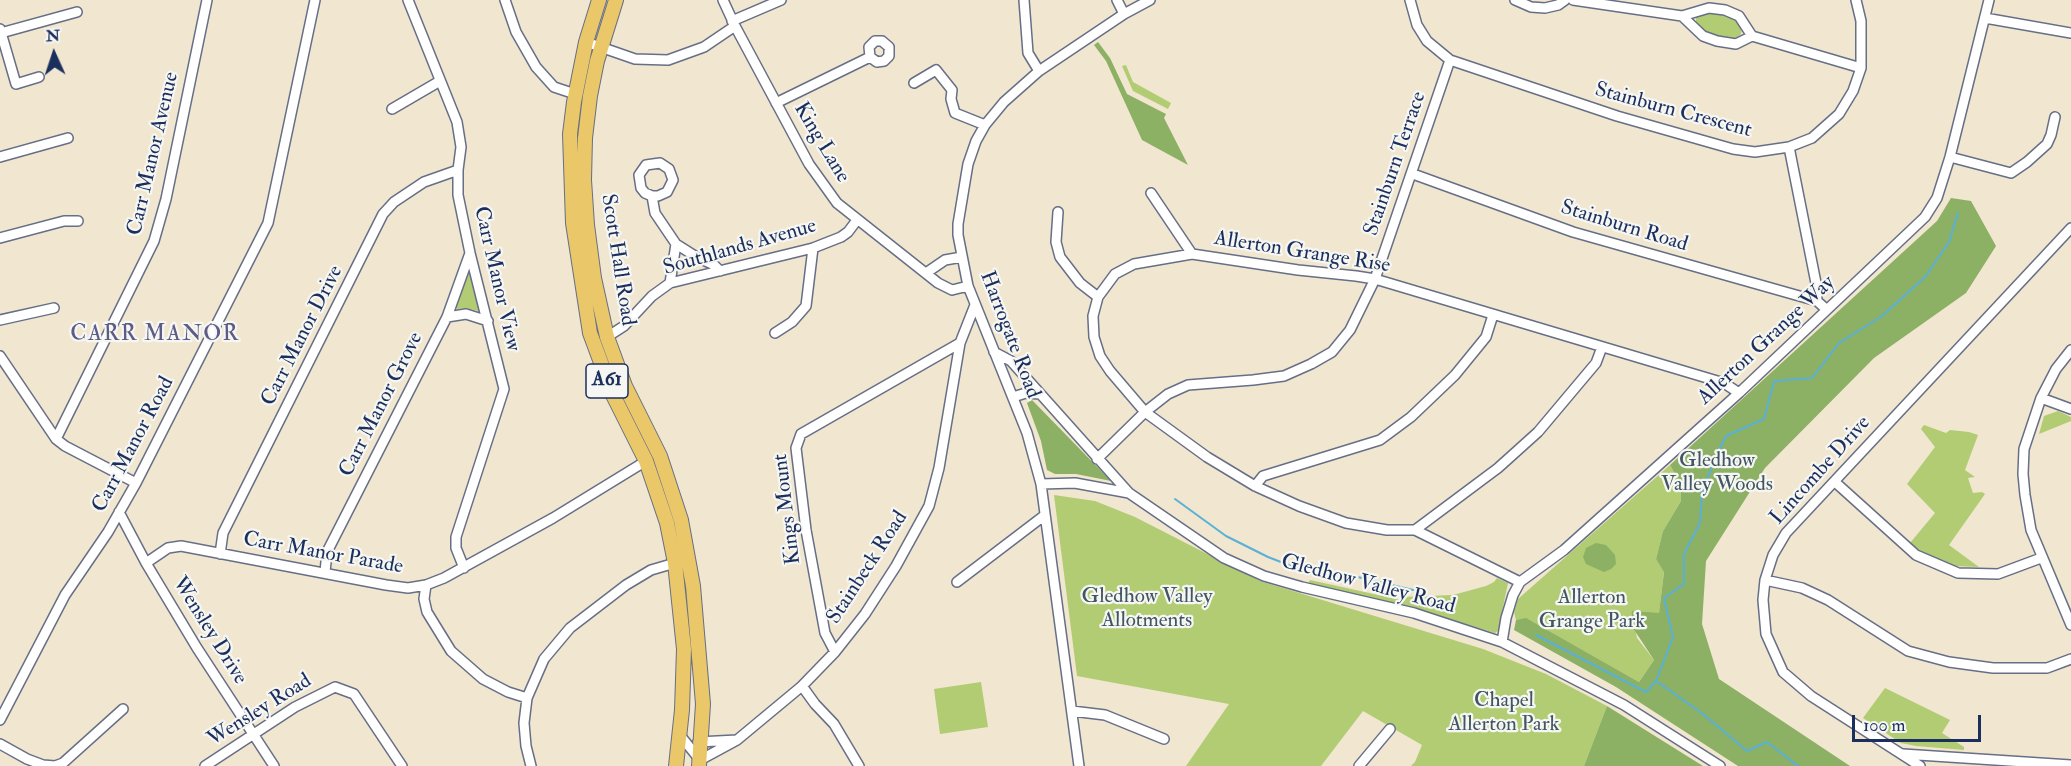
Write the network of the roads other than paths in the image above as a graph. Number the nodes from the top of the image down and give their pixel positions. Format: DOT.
graph roads {
  1 [pos="207,0"];
  2 [pos="315,0"];
  3 [pos="408,0"];
  4 [pos="505,0"];
  5 [pos="599,0"];
  6 [pos="616,0"];
  7 [pos="723,0"];
  8 [pos="781,0"];
  9 [pos="1024,0"];
  10 [pos="1117,0"];
  11 [pos="1150,0"];
  12 [pos="1410,0"];
  13 [pos="1515,0"];
  14 [pos="1565,0"];
  15 [pos="1573,0"];
  16 [pos="1856,0"];
  17 [pos="1989,0"];
  18 [pos="77,12"];
  19 [pos="1124,14"];
  20 [pos="1682,16"];
  21 [pos="1985,18"];
  22 [pos="733,23"];
  23 [pos="1,31"];
  24 [pos="2071,33"];
  25 [pos="1752,36"];
  26 [pos="586,42"];
  27 [pos="601,46"];
  28 [pos="870,57"];
  29 [pos="1450,60"];
  30 [pos="1861,68"];
  31 [pos="1039,70"];
  32 [pos="39,77"];
  33 [pos="440,81"];
  34 [pos="914,83"];
  35 [pos="575,94"];
  36 [pos="776,103"];
  37 [pos="392,109"];
  38 [pos="2055,117"];
  39 [pos="985,125"];
  40 [pos="68,138"];
  41 [pos="1789,147"];
  42 [pos="0,157"];
  43 [pos="1950,157"];
  44 [pos="458,170"];
  45 [pos="1413,174"];
  46 [pos="1151,193"];
  47 [pos="652,196"];
  48 [pos="1058,212"];
  49 [pos="857,220"];
  50 [pos="78,221"];
  51 [pos="2071,228"];
  52 [pos="0,238"];
  53 [pos="676,244"];
  54 [pos="813,248"];
  55 [pos="470,253"];
  56 [pos="1192,254"];
  57 [pos="962,257"];
  58 [pos="720,272"];
  59 [pos="926,273"];
  60 [pos="1375,279"];
  61 [pos="670,283"];
  62 [pos="968,286"];
  63 [pos="1098,297"];
  64 [pos="1817,301"];
  65 [pos="975,305"];
  66 [pos="54,308"];
  67 [pos="1826,309"];
  68 [pos="1493,315"];
  69 [pos="447,317"];
  70 [pos="0,320"];
  71 [pos="488,321"];
  72 [pos="775,333"];
  73 [pos="607,337"];
  74 [pos="960,343"];
  75 [pos="1602,347"];
  76 [pos="2071,350"];
  77 [pos="994,352"];
  78 [pos="0,356"];
  79 [pos="1739,393"];
  80 [pos="1040,394"];
  81 [pos="1013,397"];
  82 [pos="2041,398"];
  83 [pos="2071,409"];
  84 [pos="1145,412"];
  85 [pos="56,439"];
  86 [pos="1097,459"];
  87 [pos="646,461"];
  88 [pos="136,483"];
  89 [pos="1835,483"];
  90 [pos="1041,484"];
  91 [pos="1255,486"];
  92 [pos="1129,493"];
  93 [pos="119,512"];
  94 [pos="1045,514"];
  95 [pos="1415,530"];
  96 [pos="220,554"];
  97 [pos="2041,558"];
  98 [pos="675,562"];
  99 [pos="146,563"];
  100 [pos="464,568"];
  101 [pos="325,572"];
  102 [pos="1765,580"];
  103 [pos="957,582"];
  104 [pos="1520,582"];
  105 [pos="426,585"];
  106 [pos="2071,625"];
  107 [pos="1502,642"];
  108 [pos="835,652"];
  109 [pos="2071,659"];
  110 [pos="802,686"];
  111 [pos="527,698"];
  112 [pos="123,709"];
  113 [pos="1072,711"];
  114 [pos="0,720"];
  115 [pos="1390,729"];
  116 [pos="252,734"];
  117 [pos="679,734"];
  118 [pos="1164,738"];
  119 [pos="737,740"];
  120 [pos="696,743"];
  121 [pos="0,744"];
  122 [pos="1900,754"];
  123 [pos="676,761"];
  124 [pos="699,763"];
  125 [pos="2071,765"];
  126 [pos="206,766"];
  127 [pos="274,766"];
  128 [pos="402,766"];
  129 [pos="531,766"];
  130 [pos="859,766"];
  131 [pos="1079,766"];
  132 [pos="1359,766"];
  133 [pos="1720,766"];
  134 [pos="1920,766"];
  1 -- 85 [label="street, Carr Manor Avenue"];
  2 -- 88 [label="street, Carr Manor Road"];
  3 -- 33 [label="street, Carr Manor View"];
  4 -- 35 [label="street"];
  5 -- 26 [label="highway, Scott Hall Road / A61"];
  6 -- 27 [label="highway, Scott Hall Road / A61"];
  7 -- 22 [label="street, King Lane"];
  8 -- 22 [label="street"];
  9 -- 31 [label="street"];
  10 -- 19 [label="street"];
  11 -- 19 [label="street, Harrogate Road"];
  12 -- 29 [label="street, Stainburn Crescent"];
  13 -- 14 [label="street"];
  15 -- 20 [label="street"];
  16 -- 30 [label="street, Stainburn Crescent"];
  17 -- 21 [label="street, Allerton Grange Way"];
  18 -- 23 [label="street"];
  19 -- 31 [label="street, Harrogate Road"];
  20 -- 25 [label="street"];
  20 -- 25 [label="street"];
  21 -- 24 [label="street"];
  21 -- 43 [label="street, Allerton Grange Way"];
  22 -- 27 [label="street"];
  22 -- 36 [label="street, King Lane"];
  23 -- 32 [label="street"];
  25 -- 30 [label="street"];
  26 -- 27 [label="street"];
  26 -- 35 [label="highway, Scott Hall Road / A61"];
  27 -- 73 [label="highway, Scott Hall Road / A61"];
  28 -- 36 [label="street"];
  29 -- 41 [label="street, Stainburn Crescent"];
  29 -- 45 [label="street, Stainburn Terrace"];
  30 -- 41 [label="street, Stainburn Crescent"];
  31 -- 39 [label="street, Harrogate Road"];
  33 -- 37 [label="street"];
  33 -- 44 [label="street, Carr Manor View"];
  34 -- 39 [label="street"];
  35 -- 87 [label="highway, Scott Hall Road / A61"];
  36 -- 49 [label="street, King Lane"];
  38 -- 43 [label="street"];
  39 -- 57 [label="street, Harrogate Road"];
  40 -- 42 [label="street"];
  41 -- 64 [label="street"];
  43 -- 67 [label="street, Allerton Grange Way"];
  44 -- 55 [label="street, Carr Manor View"];
  44 -- 96 [label="street, Carr Manor Drive"];
  45 -- 60 [label="street, Stainburn Terrace"];
  45 -- 64 [label="street, Stainburn Road"];
  46 -- 56 [label="street"];
  47 -- 53 [label="street"];
  48 -- 63 [label="street"];
  49 -- 54 [label="street, Southlands Avenue"];
  49 -- 59 [label="street, King Lane"];
  50 -- 52 [label="street"];
  51 -- 89 [label="street, Lincombe Drive"];
  53 -- 58 [label="street"];
  53 -- 61 [label="street"];
  54 -- 58 [label="street, Southlands Avenue"];
  54 -- 72 [label="street"];
  55 -- 69 [label="street, Carr Manor Grove"];
  55 -- 71 [label="street, Carr Manor View"];
  56 -- 60 [label="street, Allerton Grange Rise"];
  56 -- 63 [label="street, Allerton Grange Rise"];
  57 -- 59 [label="street"];
  57 -- 62 [label="street, Harrogate Road"];
  58 -- 61 [label="street, Southlands Avenue"];
  59 -- 62 [label="street, King Lane"];
  60 -- 68 [label="street, Allerton Grange Rise"];
  60 -- 84 [label="street, Stainburn Terrace"];
  61 -- 73 [label="street, Southlands Avenue"];
  62 -- 65 [label="street, Harrogate Road"];
  63 -- 84 [label="street, Allerton Grange Rise"];
  64 -- 67 [label="street, Stainburn Road"];
  65 -- 74 [label="street, Stainbeck Road"];
  65 -- 77 [label="street, Harrogate Road"];
  66 -- 70 [label="street"];
  67 -- 79 [label="street, Allerton Grange Way"];
  68 -- 75 [label="street, Allerton Grange Rise"];
  68 -- 91 [label="street"];
  69 -- 71 [label="street"];
  69 -- 101 [label="street, Carr Manor Grove"];
  71 -- 100 [label="street, Carr Manor View"];
  73 -- 120 [label="highway, Scott Hall Road / A61"];
  74 -- 108 [label="street, Stainbeck Road"];
  74 -- 108 [label="street, Kings Mount"];
  75 -- 79 [label="street, Allerton Grange Rise"];
  75 -- 95 [label="street"];
  76 -- 82 [label="street"];
  77 -- 80 [label="street, Gledhow Valley Road"];
  77 -- 81 [label="street, Harrogate Road"];
  78 -- 85 [label="street"];
  79 -- 104 [label="street, Allerton Grange Way"];
  80 -- 81 [label="street"];
  80 -- 86 [label="street, Gledhow Valley Road"];
  81 -- 90 [label="street, Harrogate Road"];
  82 -- 83 [label="street"];
  82 -- 97 [label="street"];
  84 -- 86 [label="street, Stainburn Terrace"];
  84 -- 91 [label="street, Allerton Grange Rise"];
  85 -- 88 [label="street"];
  86 -- 92 [label="street, Gledhow Valley Road"];
  87 -- 98 [label="highway, Scott Hall Road / A61"];
  87 -- 100 [label="street, Carr Manor Parade"];
  88 -- 93 [label="street, Carr Manor Road"];
  89 -- 97 [label="street"];
  89 -- 102 [label="street, Lincombe Drive"];
  90 -- 92 [label="street"];
  90 -- 94 [label="street, Harrogate Road"];
  91 -- 95 [label="street, Allerton Grange Rise"];
  92 -- 107 [label="street, Gledhow Valley Road"];
  93 -- 99 [label="street, Wensley Drive"];
  93 -- 114 [label="street, Carr Manor Road"];
  94 -- 103 [label="street"];
  94 -- 113 [label="street, Harrogate Road"];
  95 -- 104 [label="street"];
  96 -- 99 [label="street, Carr Manor Parade"];
  96 -- 101 [label="street, Carr Manor Parade"];
  97 -- 106 [label="street"];
  98 -- 111 [label="street"];
  98 -- 117 [label="highway, Scott Hall Road / A61"];
  99 -- 116 [label="street, Wensley Drive"];
  100 -- 105 [label="street, Carr Manor Parade"];
  101 -- 105 [label="street, Carr Manor Parade"];
  102 -- 109 [label="street"];
  102 -- 122 [label="street, Lincombe Drive"];
  104 -- 107 [label="street"];
  105 -- 111 [label="street"];
  107 -- 133 [label="street, Gledhow Valley Road"];
  108 -- 110 [label="street, Stainbeck Road"];
  110 -- 119 [label="street, Stainbeck Road"];
  110 -- 130 [label="street"];
  111 -- 129 [label="street"];
  112 -- 121 [label="street"];
  113 -- 118 [label="street"];
  113 -- 131 [label="street, Harrogate Road"];
  115 -- 132 [label="street"];
  116 -- 126 [label="street, Wensley Road"];
  116 -- 127 [label="street, Wensley Drive"];
  116 -- 128 [label="street, Wensley Road"];
  117 -- 120 [label="street"];
  117 -- 123 [label="highway, Scott Hall Road / A61"];
  119 -- 120 [label="street"];
  119 -- 124 [label="street, Stainbeck Road"];
  120 -- 123 [label="street"];
  120 -- 124 [label="highway, Scott Hall Road / A61"];
  122 -- 125 [label="street"];
  122 -- 134 [label="street, Lincombe Drive"];
}
